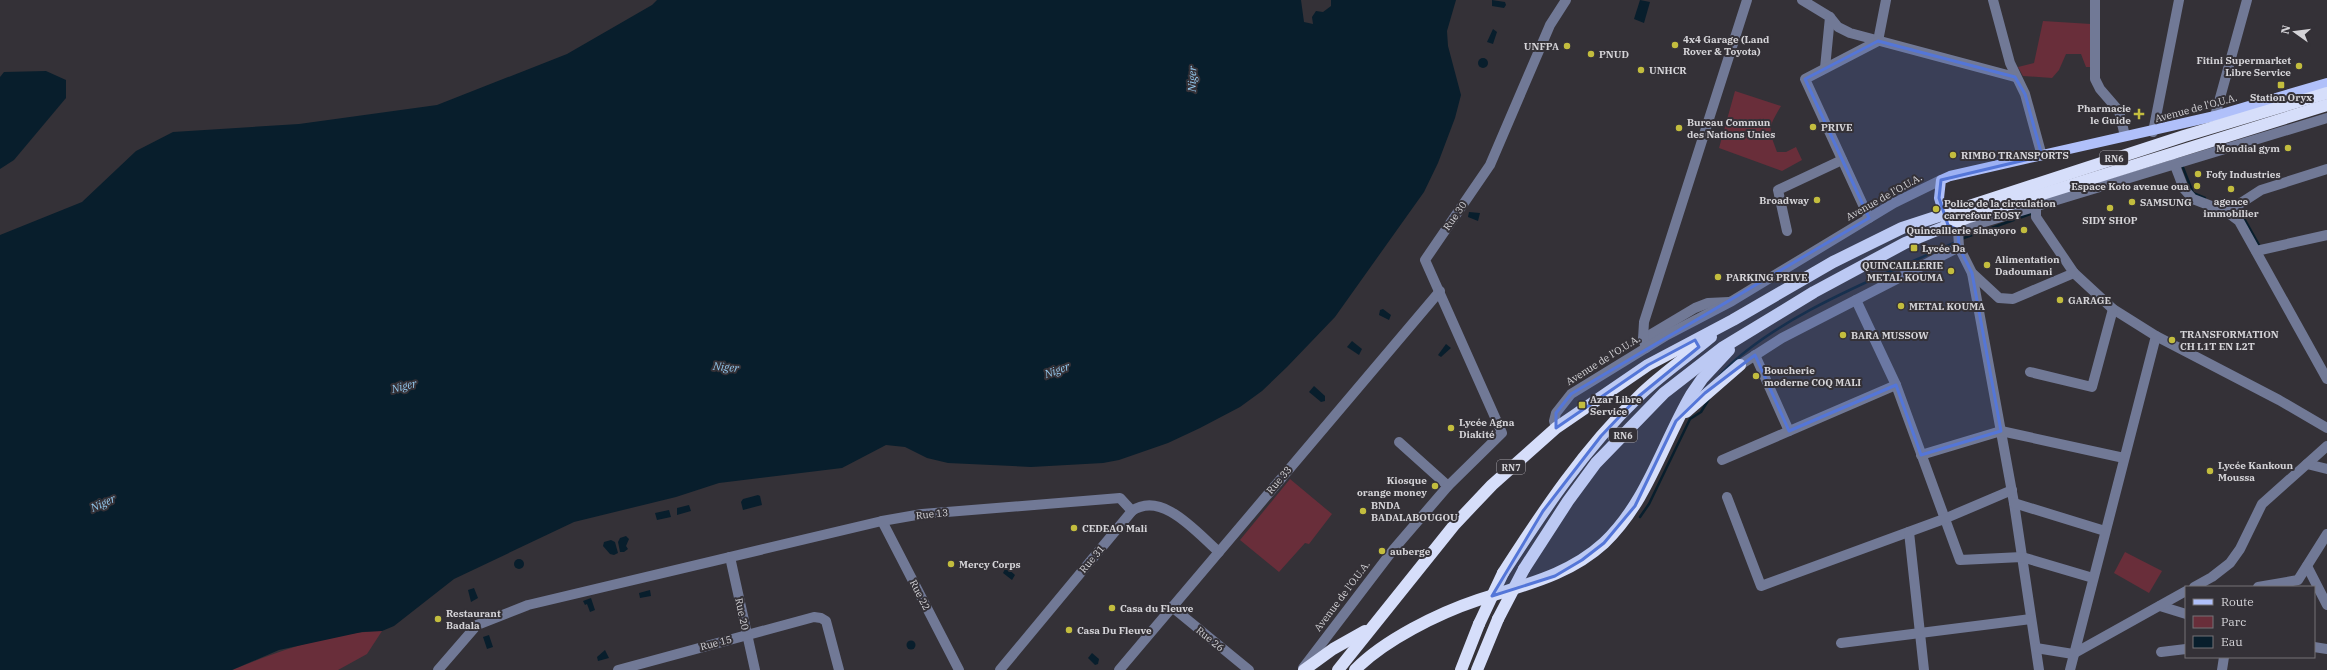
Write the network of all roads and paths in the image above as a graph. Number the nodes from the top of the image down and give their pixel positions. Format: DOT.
graph roads {
  1 [pos="1566,0"];
  2 [pos="1747,0"];
  3 [pos="1802,0"];
  4 [pos="1886,0"];
  5 [pos="1993,0"];
  6 [pos="2095,0"];
  7 [pos="2179,0"];
  8 [pos="2247,0"];
  9 [pos="1830,17"];
  10 [pos="1878,41"];
  11 [pos="1825,68"];
  12 [pos="2015,76"];
  13 [pos="2327,83"];
  14 [pos="2327,93"];
  15 [pos="2327,105"];
  16 [pos="2215,116"];
  17 [pos="2327,118"];
  18 [pos="2153,132"];
  19 [pos="2125,136"];
  20 [pos="2042,156"];
  21 [pos="1842,160"];
  22 [pos="2174,163"];
  23 [pos="2327,169"];
  24 [pos="1941,180"];
  25 [pos="2036,206"];
  26 [pos="2227,212"];
  27 [pos="1944,214"];
  28 [pos="1869,218"];
  29 [pos="1953,228"];
  30 [pos="1787,231"];
  31 [pos="2327,235"];
  32 [pos="1959,247"];
  33 [pos="2256,251"];
  34 [pos="2074,272"];
  35 [pos="1972,273"];
  36 [pos="1440,291"];
  37 [pos="1856,300"];
  38 [pos="2113,309"];
  39 [pos="1733,320"];
  40 [pos="1751,330"];
  41 [pos="2156,336"];
  42 [pos="1644,344"];
  43 [pos="1755,355"];
  44 [pos="1740,365"];
  45 [pos="2030,372"];
  46 [pos="2327,379"];
  47 [pos="1896,385"];
  48 [pos="1676,421"];
  49 [pos="1556,428"];
  50 [pos="2327,428"];
  51 [pos="1789,431"];
  52 [pos="2001,431"];
  53 [pos="1502,433"];
  54 [pos="1399,442"];
  55 [pos="2327,446"];
  56 [pos="1921,455"];
  57 [pos="2124,458"];
  58 [pos="1722,460"];
  59 [pos="2307,464"];
  60 [pos="2327,469"];
  61 [pos="1448,486"];
  62 [pos="2012,490"];
  63 [pos="1727,497"];
  64 [pos="2014,503"];
  65 [pos="1132,511"];
  66 [pos="1944,519"];
  67 [pos="882,521"];
  68 [pos="2105,530"];
  69 [pos="1909,532"];
  70 [pos="2327,534"];
  71 [pos="1219,552"];
  72 [pos="2022,556"];
  73 [pos="730,557"];
  74 [pos="2307,566"];
  75 [pos="2092,578"];
  76 [pos="2196,586"];
  77 [pos="2264,586"];
  78 [pos="2185,592"];
  79 [pos="2327,605"];
  80 [pos="2160,606"];
  81 [pos="1172,607"];
  82 [pos="2185,614"];
  83 [pos="2031,619"];
  84 [pos="1371,628"];
  85 [pos="1920,633"];
  86 [pos="747,635"];
  87 [pos="1841,643"];
  88 [pos="2315,647"];
  89 [pos="2036,648"];
  90 [pos="2185,649"];
  91 [pos="2327,649"];
  92 [pos="2161,652"];
  93 [pos="2073,654"];
  94 [pos="2224,658"];
  95 [pos="1357,669"];
  96 [pos="438,670"];
  97 [pos="618,670"];
  98 [pos="755,670"];
  99 [pos="839,670"];
  100 [pos="958,670"];
  101 [pos="1000,670"];
  102 [pos="1119,670"];
  103 [pos="1249,670"];
  104 [pos="1303,670"];
  105 [pos="1338,670"];
  106 [pos="1461,670"];
  107 [pos="1477,670"];
  108 [pos="1924,670"];
  109 [pos="2039,670"];
  110 [pos="2070,670"];
  111 [pos="2222,670"];
  1 -- 36 [label="street, Rue 30"];
  2 -- 42 [label="street"];
  3 -- 9 [label="street"];
  4 -- 10 [label="street"];
  5 -- 12 [label="street"];
  6 -- 19 [label="street"];
  7 -- 18 [label="street"];
  8 -- 16 [label="street"];
  9 -- 10 [label="street"];
  9 -- 11 [label="street"];
  10 -- 11 [label="street"];
  10 -- 12 [label="street"];
  11 -- 21 [label="street"];
  12 -- 20 [label="street"];
  13 -- 16 [label="main road, Avenue de l'O.U.A."];
  14 -- 27 [label="highway, RN6"];
  15 -- 29 [label="highway, RN6"];
  16 -- 18 [label="main road, Avenue de l'O.U.A."];
  17 -- 22 [label="street"];
  18 -- 19 [label="main road, Avenue de l'O.U.A."];
  19 -- 20 [label="main road, Avenue de l'O.U.A."];
  20 -- 24 [label="main road, Avenue de l'O.U.A."];
  21 -- 28 [label="street"];
  21 -- 30 [label="street"];
  22 -- 25 [label="street"];
  22 -- 26 [label="street"];
  23 -- 26 [label="street"];
  24 -- 27 [label="main road"];
  24 -- 28 [label="street, Avenue de l'O.U.A."];
  25 -- 29 [label="street"];
  25 -- 34 [label="street"];
  26 -- 33 [label="street"];
  27 -- 29 [label="main road"];
  27 -- 39 [label="highway, RN6"];
  28 -- 42 [label="street, Avenue de l'O.U.A."];
  29 -- 32 [label="street"];
  29 -- 40 [label="highway, RN6"];
  31 -- 33 [label="street"];
  32 -- 35 [label="street"];
  32 -- 37 [label="street"];
  33 -- 46 [label="street"];
  34 -- 35 [label="street"];
  34 -- 38 [label="street"];
  35 -- 52 [label="street"];
  36 -- 53 [label="street, Rue 30"];
  36 -- 71 [label="street, Rue 33"];
  37 -- 43 [label="street"];
  37 -- 47 [label="street"];
  38 -- 41 [label="street"];
  38 -- 45 [label="street"];
  39 -- 49 [label="highway, RN7"];
  39 -- 106 [label="highway, RN6, bridge"];
  40 -- 48 [label="highway"];
  40 -- 107 [label="highway, RN6, bridge"];
  41 -- 50 [label="street"];
  41 -- 57 [label="street"];
  42 -- 49 [label="street, Avenue de l'O.U.A."];
  43 -- 44 [label="street"];
  43 -- 51 [label="street"];
  44 -- 48 [label="highway"];
  47 -- 51 [label="street"];
  47 -- 56 [label="street"];
  48 -- 95 [label="highway"];
  49 -- 84 [label="highway, RN7"];
  51 -- 58 [label="street"];
  52 -- 56 [label="street"];
  52 -- 57 [label="street"];
  52 -- 62 [label="street"];
  53 -- 61 [label="street, Avenue de l'O.U.A."];
  54 -- 61 [label="street"];
  55 -- 59 [label="street"];
  56 -- 66 [label="street"];
  57 -- 68 [label="street"];
  59 -- 60 [label="street"];
  59 -- 76 [label="street"];
  61 -- 104 [label="street, Avenue de l'O.U.A."];
  62 -- 64 [label="street"];
  62 -- 66 [label="street"];
  63 -- 69 [label="street"];
  64 -- 68 [label="street"];
  64 -- 72 [label="street"];
  65 -- 67 [label="street, Rue 13"];
  65 -- 71 [label="street, Rue 31"];
  65 -- 101 [label="street, Rue 31"];
  66 -- 69 [label="street"];
  66 -- 72 [label="street"];
  67 -- 73 [label="street, Rue 13"];
  67 -- 100 [label="street, Rue 22"];
  68 -- 75 [label="street"];
  69 -- 85 [label="street"];
  70 -- 74 [label="street"];
  71 -- 81 [label="street, Rue 33"];
  72 -- 75 [label="street"];
  72 -- 83 [label="street"];
  73 -- 86 [label="street, Rue 20"];
  73 -- 96 [label="street, Rue 13"];
  74 -- 77 [label="street"];
  74 -- 79 [label="street"];
  75 -- 93 [label="street"];
  78 -- 80 [label="street"];
  80 -- 82 [label="street"];
  80 -- 93 [label="street"];
  81 -- 102 [label="street, Rue 33"];
  81 -- 103 [label="street, Rue 26"];
  83 -- 85 [label="street"];
  83 -- 89 [label="street"];
  84 -- 104 [label="highway"];
  84 -- 105 [label="highway, RN7"];
  85 -- 87 [label="street"];
  85 -- 108 [label="street"];
  86 -- 97 [label="street, Rue 15"];
  86 -- 98 [label="street, Rue 20"];
  86 -- 99 [label="street, Rue 15"];
  88 -- 91 [label="street"];
  89 -- 93 [label="street"];
  89 -- 109 [label="street"];
  90 -- 92 [label="street"];
  93 -- 110 [label="street"];
  94 -- 111 [label="street"];
}
